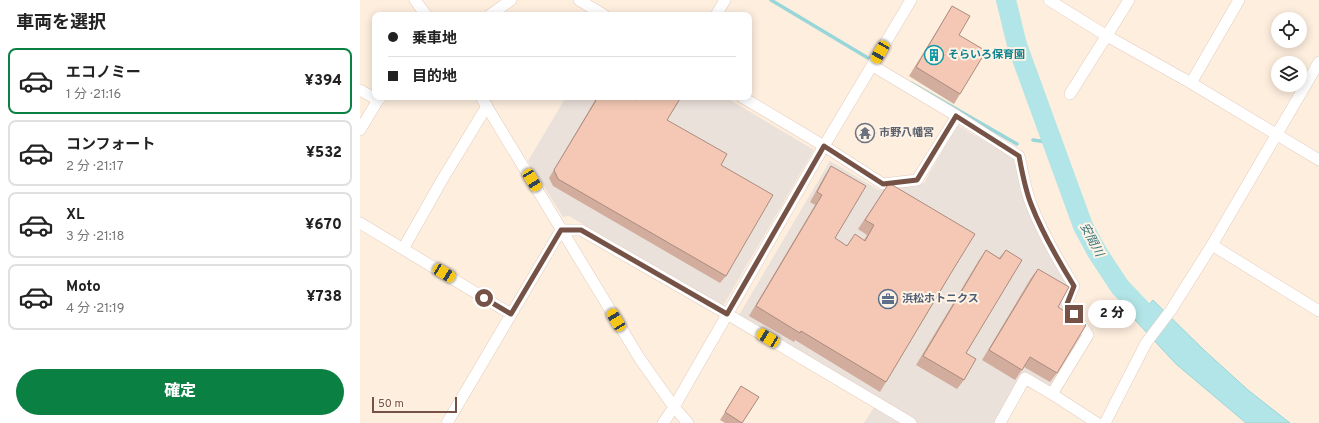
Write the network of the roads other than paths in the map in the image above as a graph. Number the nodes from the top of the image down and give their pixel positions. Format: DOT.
graph roads {
  1 [pos="415,0"];
  2 [pos="511,0"];
  3 [pos="579,0"];
  4 [pos="725,0"];
  5 [pos="911,0"];
  6 [pos="1049,0"];
  7 [pos="1129,0"];
  8 [pos="1239,0"];
  9 [pos="424,12"];
  10 [pos="494,12"];
  11 [pos="599,12"];
  12 [pos="718,12"];
  13 [pos="1107,36"];
  14 [pos="1319,62"];
  15 [pos="873,66"];
  16 [pos="1191,83"];
  17 [pos="360,90"];
  18 [pos="1070,94"];
  19 [pos="372,95"];
  20 [pos="379,100"];
  21 [pos="747,100"];
  22 [pos="484,102"];
  23 [pos="956,116"];
  24 [pos="360,130"];
  25 [pos="1277,134"];
  26 [pos="824,146"];
  27 [pos="1319,160"];
  28 [pos="360,223"];
  29 [pos="561,230"];
  30 [pos="1212,245"];
  31 [pos="403,249"];
  32 [pos="1319,311"];
  33 [pos="511,314"];
  34 [pos="727,314"];
  35 [pos="1052,394"];
  36 [pos="674,407"];
  37 [pos="447,423"];
  38 [pos="663,423"];
  39 [pos="688,423"];
  40 [pos="911,423"];
  41 [pos="1000,423"];
  42 [pos="1097,423"];
  43 [pos="1105,423"];
  1 -- 9 [label="street"];
  2 -- 10 [label="street"];
  3 -- 11 [label="street"];
  4 -- 12 [label="street"];
  5 -- 15 [label="street"];
  6 -- 13 [label="street"];
  7 -- 13 [label="street"];
  8 -- 16 [label="street"];
  13 -- 16 [label="street"];
  13 -- 18 [label="street"];
  14 -- 25 [label="street"];
  15 -- 23 [label="street"];
  15 -- 26 [label="street"];
  16 -- 25 [label="street"];
  17 -- 19 [label="street"];
  20 -- 24 [label="street"];
  21 -- 26 [label="street"];
  22 -- 29 [label="street"];
  22 -- 31 [label="street"];
  23 -- 26 [label="street"];
  23 -- 35 [label="street"];
  25 -- 27 [label="street"];
  25 -- 30 [label="street"];
  26 -- 34 [label="street"];
  28 -- 31 [label="street"];
  29 -- 33 [label="street"];
  29 -- 34 [label="street"];
  29 -- 36 [label="street"];
  30 -- 32 [label="street"];
  30 -- 43 [label="street"];
  31 -- 33 [label="street"];
  33 -- 37 [label="street"];
  34 -- 36 [label="street"];
  34 -- 40 [label="street"];
  35 -- 41 [label="street"];
  35 -- 42 [label="street"];
  36 -- 38 [label="street"];
  36 -- 39 [label="street"];
}
